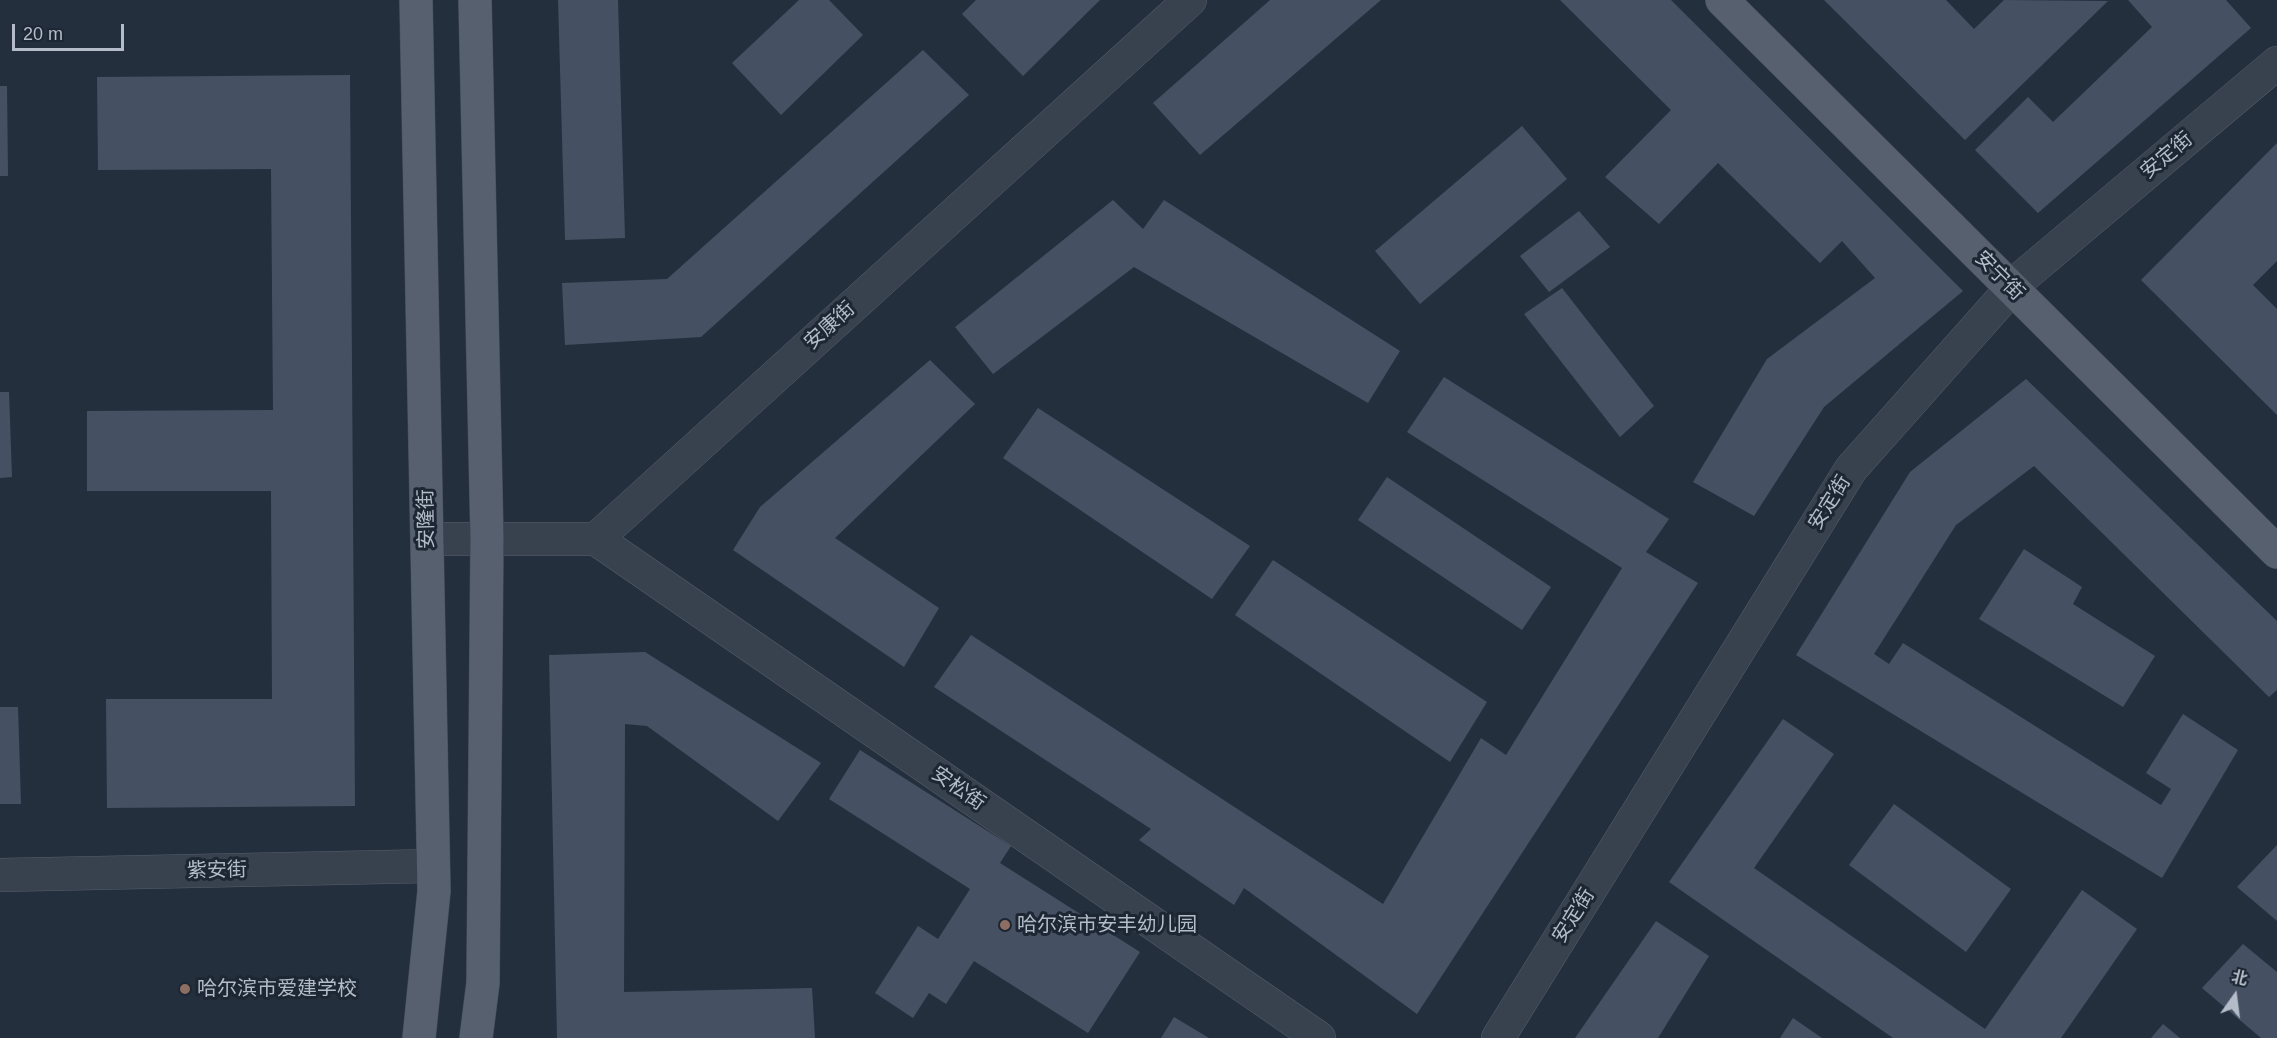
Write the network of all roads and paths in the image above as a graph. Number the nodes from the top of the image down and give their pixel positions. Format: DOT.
graph roads {
  1 [pos="416,0"];
  2 [pos="475,0"];
  3 [pos="1190,0"];
  4 [pos="1722,0"];
  5 [pos="2277,63"];
  6 [pos="2012,288"];
  7 [pos="487,538"];
  8 [pos="427,539"];
  9 [pos="596,539"];
  10 [pos="2277,552"];
  11 [pos="433,866"];
  12 [pos="0,875"];
  13 [pos="419,1038"];
  14 [pos="476,1038"];
  15 [pos="1319,1038"];
  16 [pos="1498,1038"];
  1 -- 8 [label="main road, 安隆街"];
  2 -- 7 [label="main road"];
  3 -- 9 [label="street, 安康街"];
  4 -- 6 [label="main road, 安宁街"];
  5 -- 6 [label="street, 安定街"];
  6 -- 10 [label="main road, 安宁街"];
  6 -- 16 [label="street, 安定街"];
  7 -- 8 [label="street"];
  7 -- 9 [label="street"];
  7 -- 14 [label="main road"];
  8 -- 11 [label="main road, 安隆街"];
  9 -- 15 [label="street, 安松街"];
  11 -- 12 [label="street, 紫安街"];
  11 -- 13 [label="main road, 安隆街"];
}
